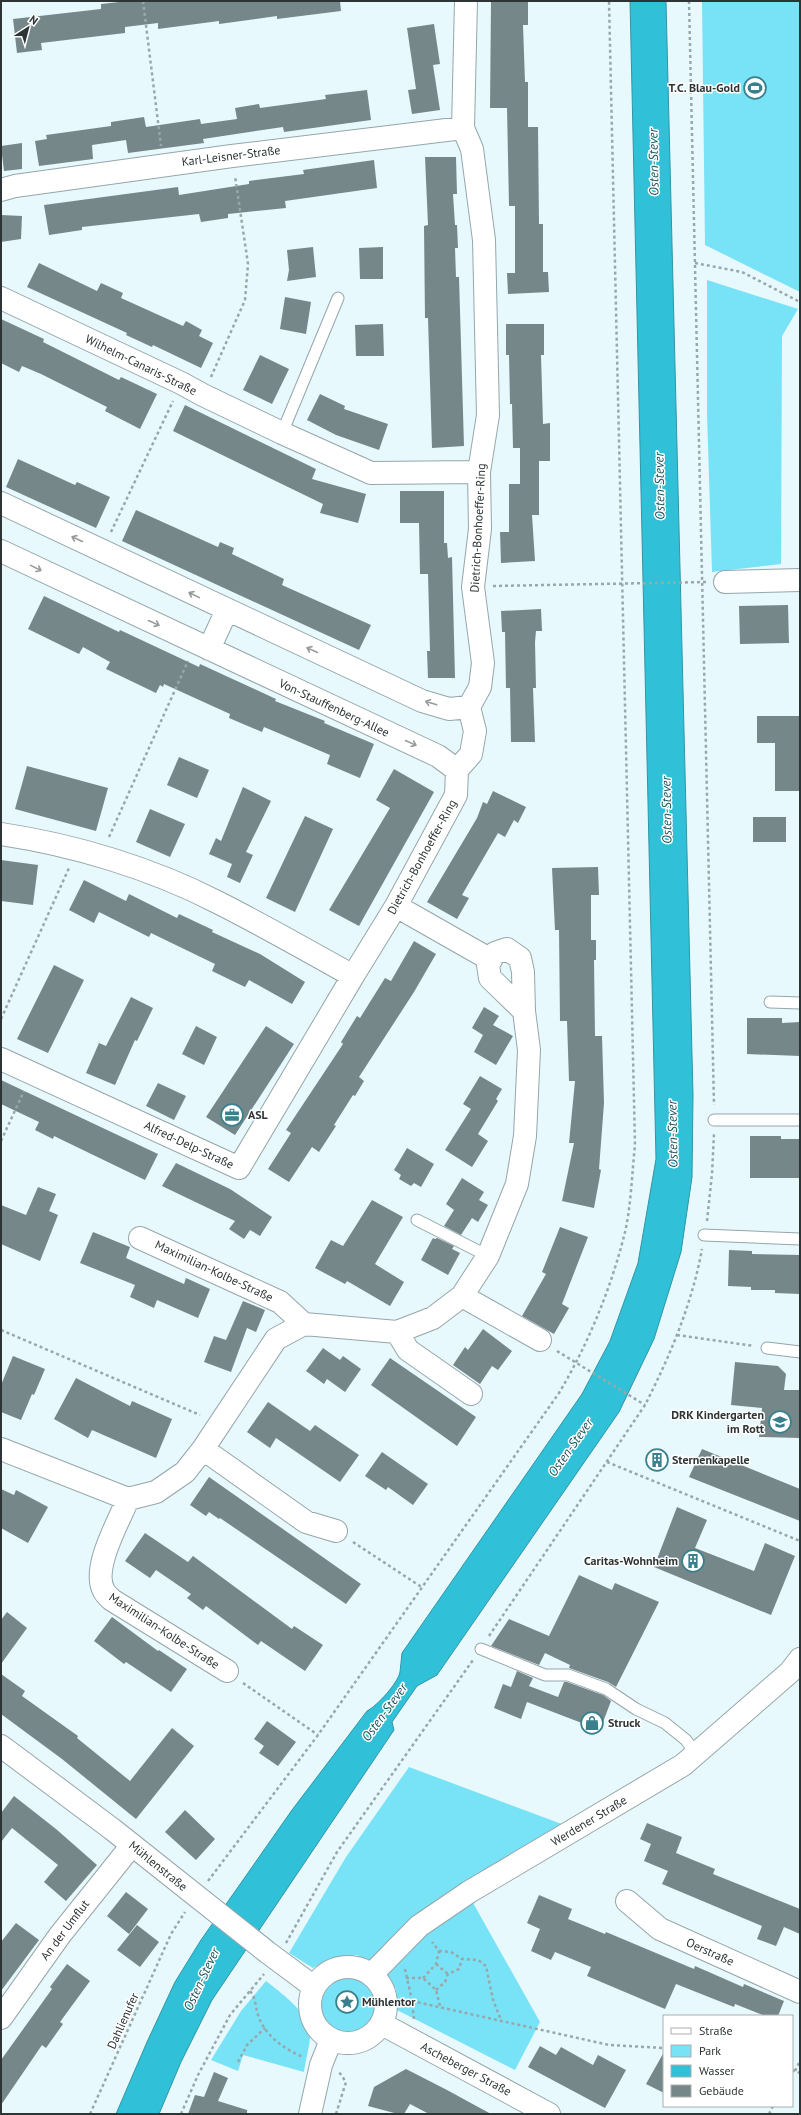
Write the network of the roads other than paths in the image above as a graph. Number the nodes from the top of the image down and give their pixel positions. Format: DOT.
graph roads {
  1 [pos="466,1"];
  2 [pos="462,128"];
  3 [pos="1,190"];
  4 [pos="1,298"];
  5 [pos="338,298"];
  6 [pos="282,433"];
  7 [pos="479,472"];
  8 [pos="1,503"];
  9 [pos="1,551"];
  10 [pos="800,580"];
  11 [pos="725,582"];
  12 [pos="227,610"];
  13 [pos="203,646"];
  14 [pos="468,707"];
  15 [pos="457,770"];
  16 [pos="1,834"];
  17 [pos="396,906"];
  18 [pos="491,960"];
  19 [pos="353,976"];
  20 [pos="770,1002"];
  21 [pos="800,1003"];
  22 [pos="524,1011"];
  23 [pos="1,1059"];
  24 [pos="714,1120"];
  25 [pos="800,1120"];
  26 [pos="417,1220"];
  27 [pos="704,1235"];
  28 [pos="140,1238"];
  29 [pos="800,1239"];
  30 [pos="488,1256"];
  31 [pos="462,1296"];
  32 [pos="304,1324"];
  33 [pos="397,1332"];
  34 [pos="540,1340"];
  35 [pos="767,1348"];
  36 [pos="800,1352"];
  37 [pos="471,1394"];
  38 [pos="1,1449"];
  39 [pos="203,1449"];
  40 [pos="128,1499"];
  41 [pos="336,1531"];
  42 [pos="481,1649"];
  43 [pos="797,1669"];
  44 [pos="227,1671"];
  45 [pos="1,1746"];
  46 [pos="696,1754"];
  47 [pos="132,1845"];
  48 [pos="627,1901"];
  49 [pos="372,1974"];
  50 [pos="314,1987"];
  51 [pos="800,1992"];
  52 [pos="1,2018"];
  53 [pos="382,2024"];
  54 [pos="331,2040"];
  55 [pos="310,2114"];
  56 [pos="550,2114"];
  1 -- 2 [label="street, Dietrich-Bonhoeffer-Ring"];
  2 -- 3 [label="street, Karl-Leisner-Straße"];
  2 -- 7 [label="street, Dietrich-Bonhoeffer-Ring"];
  4 -- 6 [label="street, Wilhelm-Canaris-Straße"];
  5 -- 6 [label="lane"];
  6 -- 7 [label="street, Wilhelm-Canaris-Straße"];
  7 -- 14 [label="street, Dietrich-Bonhoeffer-Ring"];
  12 -- 8 [label="street, one-way"];
  9 -- 13 [label="street, Von-Stauffenberg-Allee, one-way"];
  10 -- 11 [label="street"];
  12 -- 13 [label="street"];
  14 -- 12 [label="street, one-way"];
  13 -- 15 [label="street, Von-Stauffenberg-Allee, one-way"];
  14 -- 15 [label="street"];
  15 -- 17 [label="street, Dietrich-Bonhoeffer-Ring"];
  16 -- 19 [label="street"];
  17 -- 18 [label="street"];
  17 -- 19 [label="street, Dietrich-Bonhoeffer-Ring"];
  18 -- 22 [label="street"];
  18 -- 22 [label="street"];
  19 -- 23 [label="street, Alfred-Delp-Straße"];
  20 -- 21 [label="lane"];
  22 -- 30 [label="street"];
  24 -- 25 [label="lane"];
  26 -- 30 [label="lane"];
  27 -- 29 [label="lane"];
  28 -- 32 [label="street, Maximilian-Kolbe-Straße"];
  30 -- 31 [label="street"];
  31 -- 33 [label="street"];
  31 -- 34 [label="street"];
  32 -- 33 [label="street"];
  32 -- 39 [label="street"];
  33 -- 37 [label="street"];
  35 -- 36 [label="lane"];
  38 -- 40 [label="street"];
  39 -- 40 [label="street"];
  39 -- 41 [label="street"];
  40 -- 44 [label="street, Maximilian-Kolbe-Straße"];
  42 -- 46 [label="lane"];
  43 -- 46 [label="street, Werdener Straße"];
  45 -- 47 [label="street, Mühlenstraße"];
  46 -- 49 [label="street, Werdener Straße"];
  47 -- 50 [label="street, Mühlenstraße"];
  47 -- 52 [label="street, An der Umflut"];
  48 -- 51 [label="street, Oerstraße"];
  49 -- 50 [label="street"];
  49 -- 53 [label="street"];
  50 -- 54 [label="street"];
  53 -- 54 [label="street"];
  53 -- 56 [label="street, Ascheberger Straße"];
  54 -- 55 [label="street"];
}
